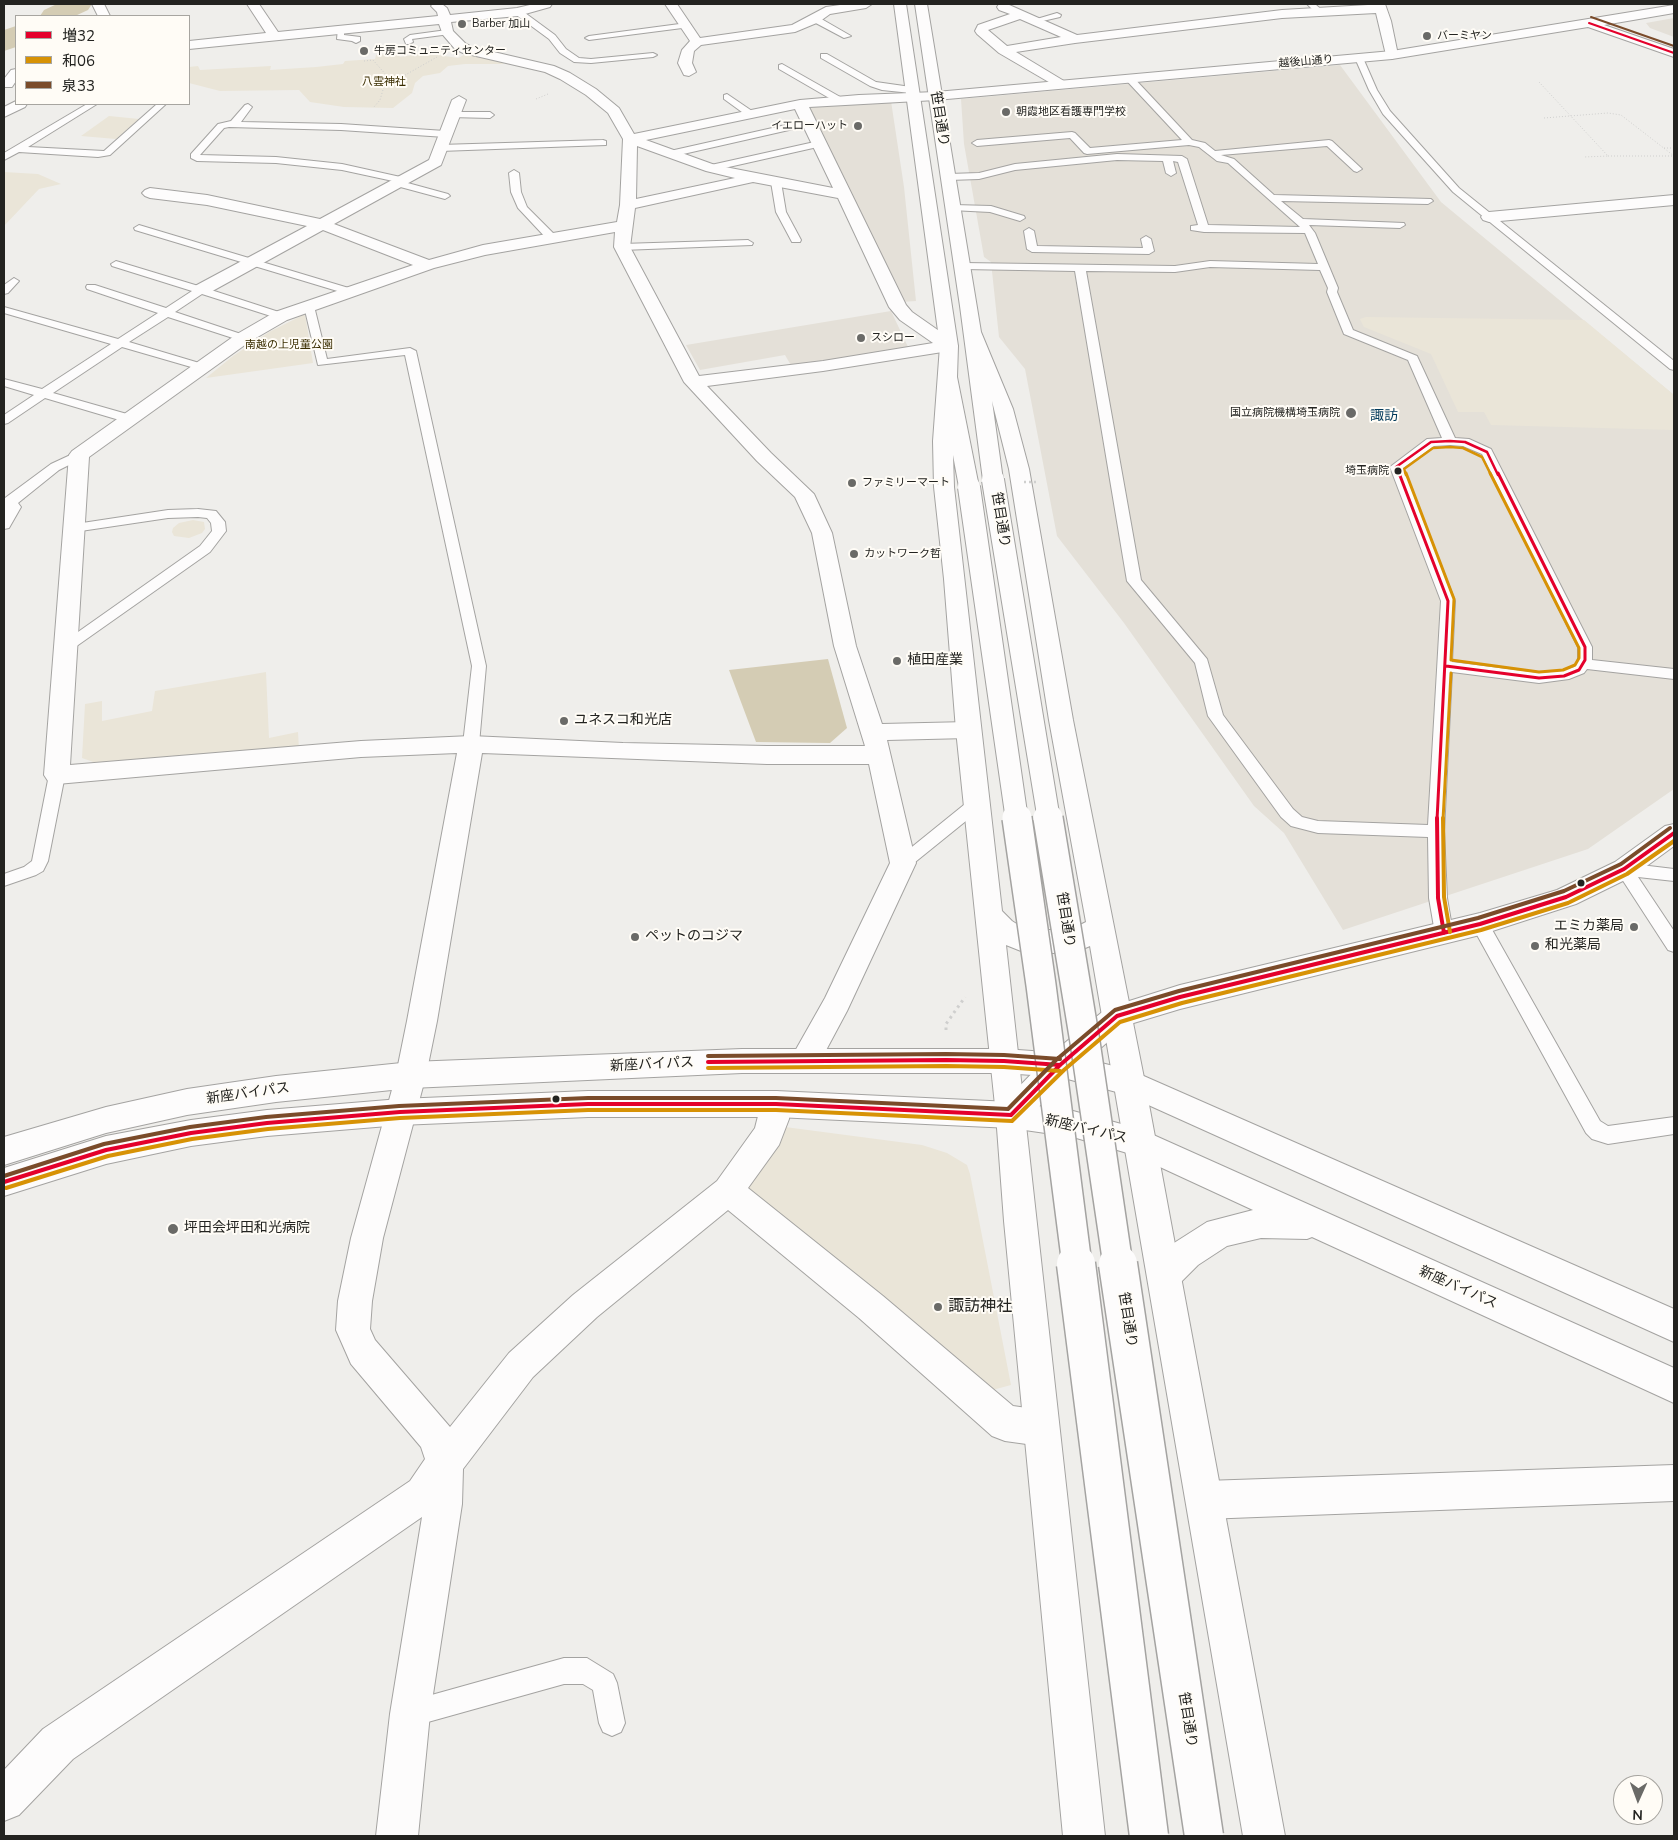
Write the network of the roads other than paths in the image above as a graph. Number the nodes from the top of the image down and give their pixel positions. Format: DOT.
graph roads {
  1 [pos="252,4"];
  2 [pos="435,4"];
  3 [pos="546,4"];
  4 [pos="671,4"];
  5 [pos="866,4"];
  6 [pos="900,4"];
  7 [pos="921,4"];
  8 [pos="994,4"];
  9 [pos="1380,6"];
  10 [pos="1316,8"];
  11 [pos="1674,9"];
  12 [pos="518,12"];
  13 [pos="1020,15"];
  14 [pos="1057,16"];
  15 [pos="815,19"];
  16 [pos="1034,21"];
  17 [pos="1589,23"];
  18 [pos="687,25"];
  19 [pos="446,26"];
  20 [pos="341,30"];
  21 [pos="274,36"];
  22 [pos="847,36"];
  23 [pos="589,38"];
  24 [pos="356,40"];
  25 [pos="1075,40"];
  26 [pos="409,42"];
  27 [pos="697,42"];
  28 [pos="190,45"];
  29 [pos="1004,50"];
  30 [pos="1674,53"];
  31 [pos="653,55"];
  32 [pos="1392,55"];
  33 [pos="824,56"];
  34 [pos="1359,58"];
  35 [pos="782,67"];
  36 [pos="689,72"];
  37 [pos="1129,78"];
  38 [pos="1059,84"];
  39 [pos="912,93"];
  40 [pos="727,96"];
  41 [pos="936,96"];
  42 [pos="459,100"];
  43 [pos="839,100"];
  44 [pos="800,104"];
  45 [pos="18,105"];
  46 [pos="91,105"];
  47 [pos="161,105"];
  48 [pos="248,107"];
  49 [pos="4,113"];
  50 [pos="749,113"];
  51 [pos="453,115"];
  52 [pos="490,115"];
  53 [pos="808,122"];
  54 [pos="234,124"];
  55 [pos="630,139"];
  56 [pos="442,141"];
  57 [pos="1190,142"];
  58 [pos="977,143"];
  59 [pos="603,144"];
  60 [pos="819,144"];
  61 [pos="17,150"];
  62 [pos="1211,153"];
  63 [pos="670,154"];
  64 [pos="4,157"];
  65 [pos="1167,158"];
  66 [pos="711,168"];
  67 [pos="1357,169"];
  68 [pos="514,173"];
  69 [pos="1171,173"];
  70 [pos="949,176"];
  71 [pos="754,178"];
  72 [pos="399,182"];
  73 [pos="776,182"];
  74 [pos="150,193"];
  75 [pos="843,194"];
  76 [pos="445,196"];
  77 [pos="1272,198"];
  78 [pos="1674,200"];
  79 [pos="1428,201"];
  80 [pos="954,208"];
  81 [pos="1020,218"];
  82 [pos="1490,218"];
  83 [pos="321,224"];
  84 [pos="1400,225"];
  85 [pos="625,226"];
  86 [pos="139,228"];
  87 [pos="1306,228"];
  88 [pos="1029,231"];
  89 [pos="1405,235"];
  90 [pos="551,237"];
  91 [pos="1146,239"];
  92 [pos="796,240"];
  93 [pos="748,243"];
  94 [pos="250,262"];
  95 [pos="116,264"];
  96 [pos="428,265"];
  97 [pos="963,266"];
  98 [pos="1324,267"];
  99 [pos="1080,268"];
  100 [pos="14,281"];
  101 [pos="90,287"];
  102 [pos="201,290"];
  103 [pos="4,291"];
  104 [pos="348,292"];
  105 [pos="309,306"];
  106 [pos="4,310"];
  107 [pos="166,312"];
  108 [pos="281,316"];
  109 [pos="243,338"];
  110 [pos="961,339"];
  111 [pos="119,344"];
  112 [pos="202,367"];
  113 [pos="1674,367"];
  114 [pos="948,378"];
  115 [pos="4,382"];
  116 [pos="693,382"];
  117 [pos="44,394"];
  118 [pos="130,419"];
  119 [pos="4,420"];
  120 [pos="1450,441"];
  121 [pos="79,455"];
  122 [pos="981,483"];
  123 [pos="7,504"];
  124 [pos="4,525"];
  125 [pos="74,528"];
  126 [pos="66,647"];
  127 [pos="1582,664"];
  128 [pos="1446,666"];
  129 [pos="1674,674"];
  130 [pos="968,730"];
  131 [pos="877,743"];
  132 [pos="471,744"];
  133 [pos="57,775"];
  134 [pos="976,804"];
  135 [pos="1436,831"];
  136 [pos="1674,833"];
  137 [pos="903,863"];
  138 [pos="1624,869"];
  139 [pos="1674,875"];
  140 [pos="4,880"];
  141 [pos="1096,910"];
  142 [pos="988,914"];
  143 [pos="1480,924"];
  144 [pos="1444,933"];
  145 [pos="1674,945"];
  146 [pos="1117,1016"];
  147 [pos="805,1060"];
  148 [pos="1004,1061"];
  149 [pos="1060,1065"];
  150 [pos="411,1075"];
  151 [pos="1130,1083"];
  152 [pos="776,1104"];
  153 [pos="400,1112"];
  154 [pos="1011,1115"];
  155 [pos="1674,1126"];
  156 [pos="1140,1143"];
  157 [pos="4,1151"];
  158 [pos="4,1182"];
  159 [pos="728,1191"];
  160 [pos="1318,1224"];
  161 [pos="1164,1276"];
  162 [pos="1674,1326"];
  163 [pos="1674,1386"];
  164 [pos="1042,1428"];
  165 [pos="445,1462"];
  166 [pos="1674,1483"];
  167 [pos="1205,1500"];
  168 [pos="410,1714"];
  169 [pos="612,1722"];
  170 [pos="4,1800"];
  171 [pos="397,1836"];
  172 [pos="1084,1836"];
  173 [pos="1148,1836"];
  174 [pos="1204,1836"];
  175 [pos="1264,1836"];
  1 -- 21 [label="main road"];
  2 -- 19 [label="main road"];
  3 -- 12 [label="main road"];
  4 -- 18 [label="main road"];
  5 -- 15 [label="main road"];
  6 -- 39 [label="main road, 笹目通り"];
  7 -- 41 [label="main road, 笹目通り"];
  8 -- 13 [label="main road"];
  9 -- 10 [label="main road"];
  9 -- 32 [label="main road"];
  10 -- 25 [label="main road"];
  11 -- 17 [label="main road, 越後山通り"];
  12 -- 19 [label="main road"];
  12 -- 31 [label="lane"];
  13 -- 16 [label="main road"];
  13 -- 29 [label="main road"];
  14 -- 16 [label="lane"];
  15 -- 22 [label="lane"];
  15 -- 27 [label="main road"];
  16 -- 25 [label="main road"];
  17 -- 30 [label="main road"];
  17 -- 32 [label="main road, 越後山通り"];
  18 -- 23 [label="lane"];
  18 -- 27 [label="main road"];
  19 -- 20 [label="main road"];
  19 -- 26 [label="lane"];
  19 -- 55 [label="main road"];
  20 -- 21 [label="main road"];
  20 -- 24 [label="lane"];
  21 -- 28 [label="main road"];
  25 -- 29 [label="main road"];
  27 -- 36 [label="main road"];
  29 -- 38 [label="main road"];
  32 -- 34 [label="main road, 越後山通り"];
  33 -- 39 [label="lane"];
  34 -- 37 [label="main road, 越後山通り"];
  34 -- 82 [label="lane"];
  35 -- 43 [label="lane"];
  37 -- 38 [label="main road, 越後山通り"];
  37 -- 57 [label="lane"];
  38 -- 41 [label="main road, 越後山通り"];
  39 -- 41 [label="main road, 越後山通り"];
  39 -- 43 [label="main road, 越後山通り"];
  39 -- 110 [label="main road, 笹目通り"];
  40 -- 50 [label="lane"];
  41 -- 70 [label="main road, 笹目通り"];
  42 -- 51 [label="main road"];
  43 -- 44 [label="main road, 越後山通り"];
  44 -- 50 [label="main road, 越後山通り"];
  44 -- 53 [label="main road"];
  45 -- 49 [label="main road"];
  46 -- 61 [label="lane"];
  47 -- 61 [label="lane"];
  48 -- 54 [label="lane"];
  50 -- 55 [label="main road, 越後山通り"];
  51 -- 52 [label="lane"];
  51 -- 56 [label="main road"];
  53 -- 60 [label="main road"];
  53 -- 63 [label="lane"];
  54 -- 56 [label="lane"];
  54 -- 72 [label="lane"];
  55 -- 63 [label="main road"];
  55 -- 85 [label="main road"];
  56 -- 59 [label="lane"];
  56 -- 72 [label="main road"];
  57 -- 58 [label="lane"];
  57 -- 62 [label="lane"];
  60 -- 66 [label="lane"];
  60 -- 75 [label="main road"];
  61 -- 64 [label="lane"];
  62 -- 67 [label="lane"];
  62 -- 77 [label="lane"];
  63 -- 66 [label="main road"];
  65 -- 69 [label="lane"];
  65 -- 70 [label="lane"];
  65 -- 87 [label="lane"];
  66 -- 71 [label="main road"];
  68 -- 90 [label="lane"];
  70 -- 80 [label="main road, 笹目通り"];
  71 -- 73 [label="main road"];
  71 -- 85 [label="main road"];
  72 -- 76 [label="lane"];
  72 -- 83 [label="main road"];
  73 -- 75 [label="main road"];
  73 -- 92 [label="lane"];
  74 -- 83 [label="main road"];
  75 -- 110 [label="main road"];
  77 -- 79 [label="lane"];
  77 -- 87 [label="lane"];
  78 -- 82 [label="main road"];
  80 -- 81 [label="lane"];
  80 -- 97 [label="main road, 笹目通り"];
  82 -- 113 [label="lane"];
  83 -- 94 [label="main road"];
  83 -- 96 [label="main road"];
  84 -- 87 [label="lane"];
  85 -- 90 [label="main road"];
  85 -- 93 [label="lane"];
  85 -- 116 [label="main road"];
  86 -- 94 [label="lane"];
  87 -- 89 [label="lane"];
  87 -- 98 [label="lane"];
  88 -- 91 [label="lane"];
  90 -- 96 [label="main road"];
  94 -- 102 [label="main road"];
  94 -- 104 [label="lane"];
  95 -- 102 [label="lane"];
  96 -- 104 [label="main road"];
  97 -- 99 [label="lane"];
  97 -- 110 [label="main road, 笹目通り"];
  98 -- 99 [label="lane"];
  98 -- 120 [label="lane"];
  99 -- 135 [label="lane"];
  100 -- 103 [label="lane"];
  101 -- 107 [label="lane"];
  102 -- 107 [label="lane"];
  102 -- 108 [label="lane"];
  104 -- 105 [label="main road"];
  105 -- 108 [label="main road"];
  105 -- 132 [label="lane"];
  106 -- 111 [label="lane"];
  107 -- 109 [label="lane"];
  107 -- 111 [label="lane"];
  108 -- 109 [label="main road"];
  109 -- 112 [label="main road"];
  110 -- 114 [label="main road, 笹目通り"];
  110 -- 116 [label="main road"];
  110 -- 122 [label="main road, 笹目通り"];
  110 -- 141 [label="main road"];
  111 -- 112 [label="lane"];
  111 -- 117 [label="lane"];
  112 -- 118 [label="main road"];
  114 -- 122 [label="main road, 笹目通り"];
  114 -- 130 [label="main road"];
  115 -- 117 [label="lane"];
  116 -- 131 [label="main road"];
  117 -- 118 [label="lane"];
  117 -- 119 [label="lane"];
  118 -- 121 [label="main road"];
  120 -- 127 [label="lane"];
  120 -- 128 [label="lane"];
  121 -- 123 [label="lane"];
  121 -- 125 [label="main road"];
  122 -- 173 [label="main road, 笹目通り, bridge"];
  122 -- 174 [label="main road, 笹目通り, bridge"];
  123 -- 124 [label="lane"];
  125 -- 126 [label="main road"];
  125 -- 126 [label="lane"];
  126 -- 133 [label="main road"];
  127 -- 128 [label="lane"];
  127 -- 129 [label="lane"];
  128 -- 135 [label="lane"];
  130 -- 131 [label="main road"];
  130 -- 134 [label="main road"];
  131 -- 132 [label="main road"];
  131 -- 137 [label="main road"];
  132 -- 133 [label="main road"];
  132 -- 150 [label="main road"];
  133 -- 140 [label="lane"];
  134 -- 137 [label="lane"];
  134 -- 142 [label="main road"];
  135 -- 144 [label="lane"];
  136 -- 138 [label="main road"];
  137 -- 147 [label="main road"];
  138 -- 139 [label="lane"];
  138 -- 143 [label="main road"];
  138 -- 145 [label="lane"];
  141 -- 142 [label="main road"];
  141 -- 146 [label="main road"];
  142 -- 148 [label="main road"];
  143 -- 144 [label="main road"];
  143 -- 155 [label="lane"];
  144 -- 146 [label="main road"];
  146 -- 149 [label="main road"];
  146 -- 151 [label="main road"];
  147 -- 148 [label="main road, 新座バイパス"];
  147 -- 150 [label="main road, 新座バイパス"];
  148 -- 149 [label="main road, 新座バイパス"];
  148 -- 154 [label="main road"];
  149 -- 151 [label="main road, 新座バイパス"];
  149 -- 154 [label="main road"];
  150 -- 153 [label="main road"];
  150 -- 157 [label="main road, 新座バイパス"];
  151 -- 156 [label="main road"];
  151 -- 162 [label="main road, 新座バイパス"];
  152 -- 153 [label="main road, 新座バイパス"];
  152 -- 154 [label="main road, 新座バイパス"];
  152 -- 159 [label="main road"];
  153 -- 158 [label="main road, 新座バイパス"];
  153 -- 165 [label="main road"];
  154 -- 156 [label="main road, 新座バイパス"];
  154 -- 164 [label="main road"];
  156 -- 160 [label="main road, 新座バイパス"];
  156 -- 161 [label="main road"];
  159 -- 164 [label="main road"];
  159 -- 165 [label="main road"];
  160 -- 161 [label="main road"];
  160 -- 163 [label="main road, 新座バイパス"];
  161 -- 167 [label="main road"];
  164 -- 172 [label="main road"];
  165 -- 168 [label="main road"];
  165 -- 170 [label="main road"];
  166 -- 167 [label="main road"];
  167 -- 175 [label="main road"];
  168 -- 169 [label="lane"];
  168 -- 171 [label="main road"];
}
